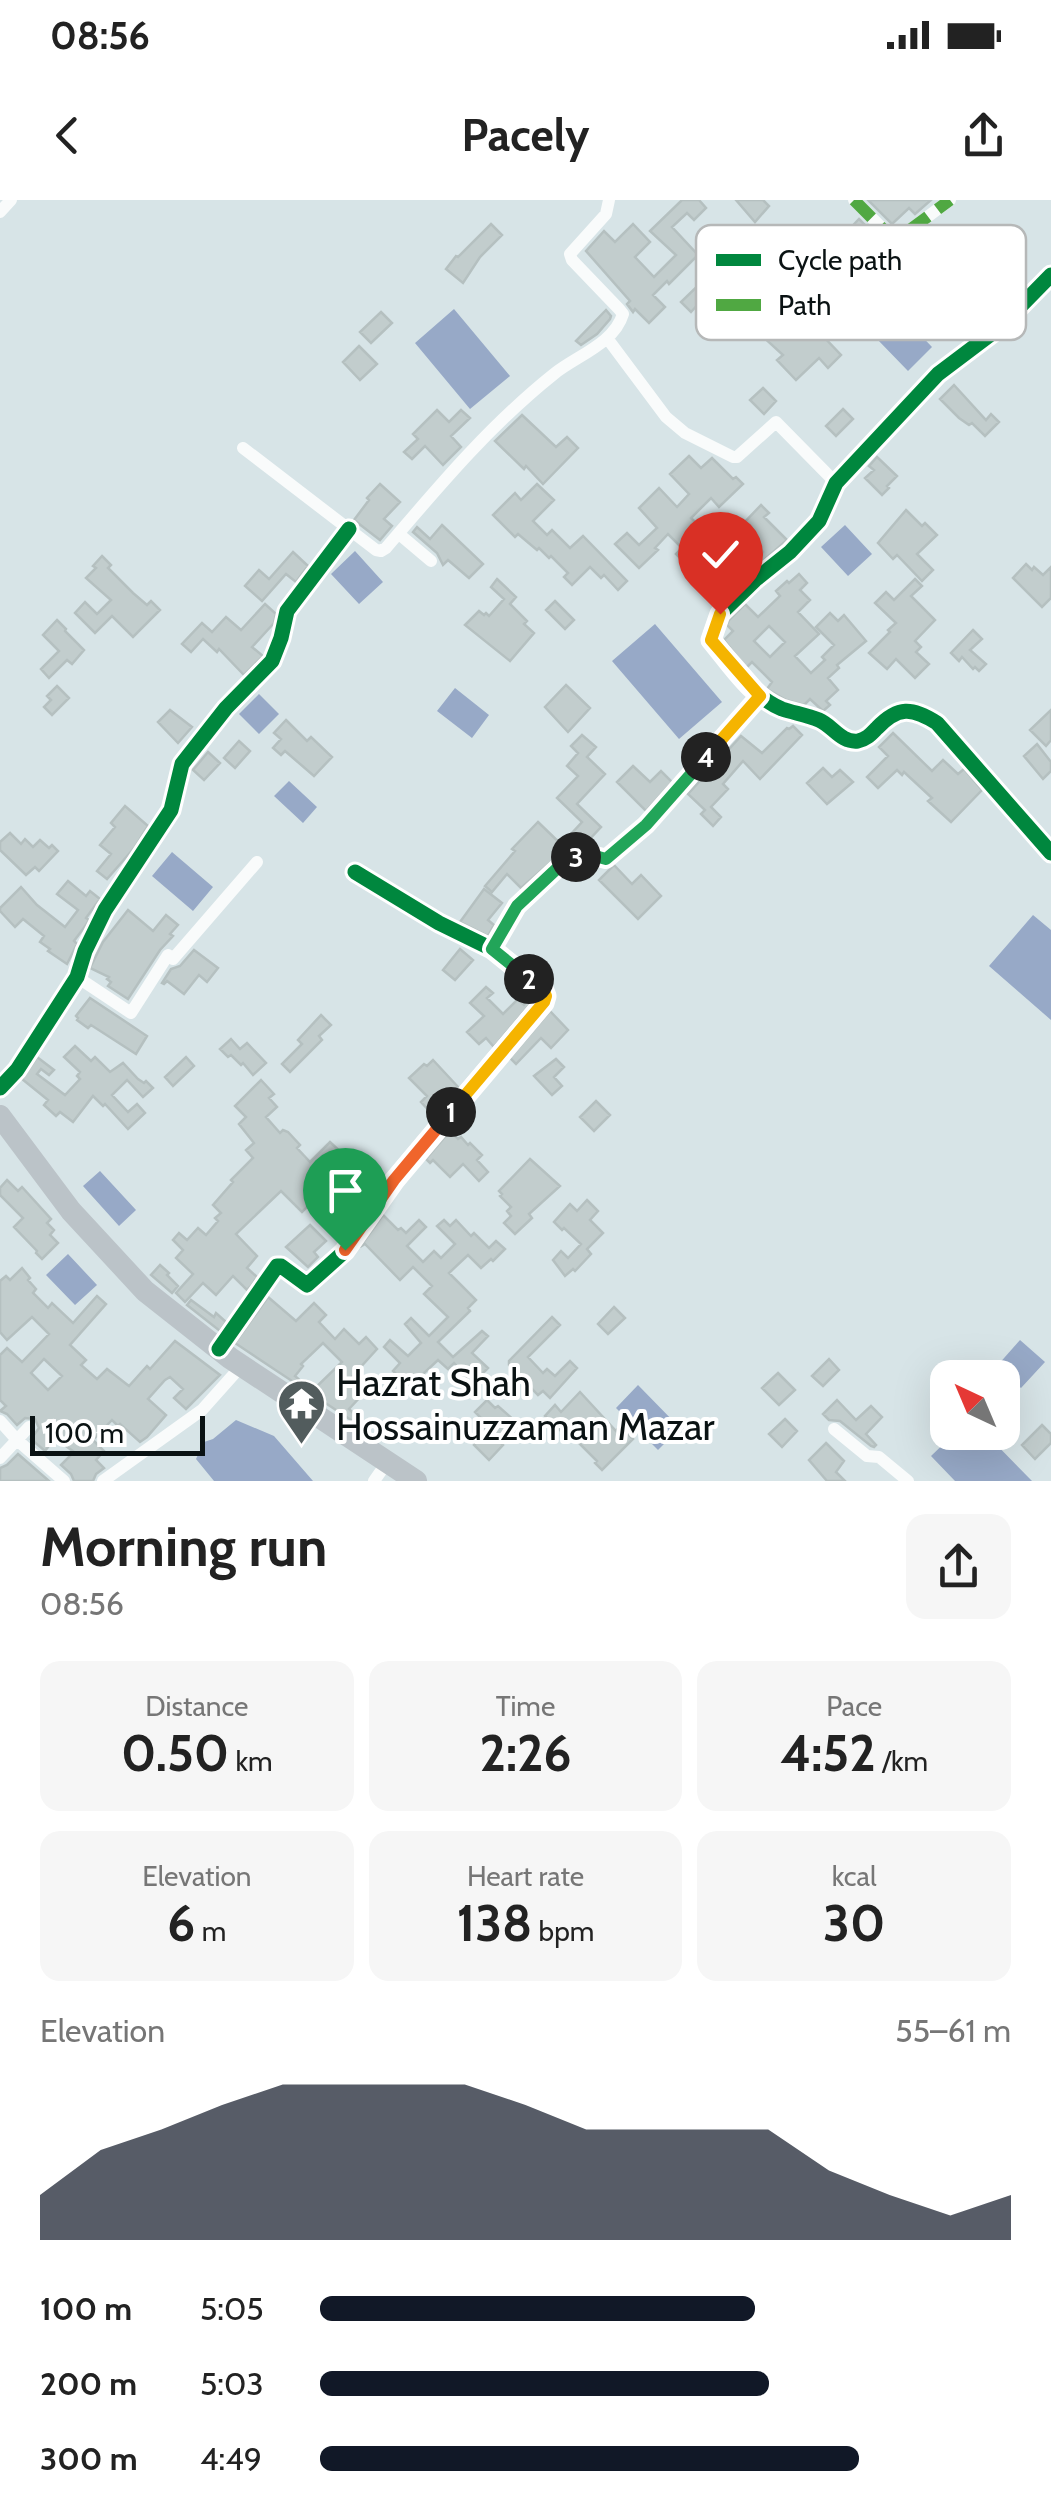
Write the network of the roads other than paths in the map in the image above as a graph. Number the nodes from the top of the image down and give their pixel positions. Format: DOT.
graph roads {
  1 [pos="11,200"];
  2 [pos="609,200"];
  3 [pos="854,200"];
  4 [pos="950,200"];
  5 [pos="0,212"];
  6 [pos="879,225"];
  7 [pos="916,225"];
  8 [pos="1051,276"];
  9 [pos="1026,301"];
  10 [pos="607,338"];
  11 [pos="983,340"];
  12 [pos="244,448"];
  13 [pos="836,484"];
  14 [pos="350,529"];
  15 [pos="399,534"];
  16 [pos="431,561"];
  17 [pos="760,696"];
  18 [pos="1051,854"];
  19 [pos="257,862"];
  20 [pos="354,872"];
  21 [pos="492,949"];
  22 [pos="77,977"];
  23 [pos="0,1088"];
  24 [pos="0,1116"];
  25 [pos="0,1138"];
  26 [pos="227,1361"];
  27 [pos="0,1421"];
  28 [pos="29,1426"];
  29 [pos="834,1429"];
  30 [pos="17,1440"];
  31 [pos="0,1458"];
  32 [pos="384,1478"];
  33 [pos="64,1481"];
  34 [pos="103,1481"];
  35 [pos="416,1481"];
  36 [pos="908,1481"];
  1 -- 5 [label="street"];
  2 -- 10 [label="street"];
  3 -- 6 [label="street"];
  4 -- 7 [label="street"];
  8 -- 9 [label="street"];
  10 -- 13 [label="street"];
  10 -- 15 [label="street"];
  11 -- 13 [label="street"];
  12 -- 14 [label="street"];
  13 -- 17 [label="street"];
  14 -- 15 [label="street"];
  14 -- 22 [label="street"];
  15 -- 16 [label="street"];
  17 -- 18 [label="street"];
  17 -- 21 [label="street"];
  19 -- 22 [label="street"];
  20 -- 21 [label="street"];
  21 -- 26 [label="street"];
  22 -- 23 [label="street"];
  24 -- 26 [label="highway"];
  25 -- 26 [label="highway"];
  26 -- 32 [label="highway"];
  26 -- 34 [label="street"];
  26 -- 35 [label="highway"];
  27 -- 30 [label="street"];
  28 -- 30 [label="street"];
  29 -- 36 [label="street"];
  30 -- 31 [label="street"];
  30 -- 33 [label="street"];
}
